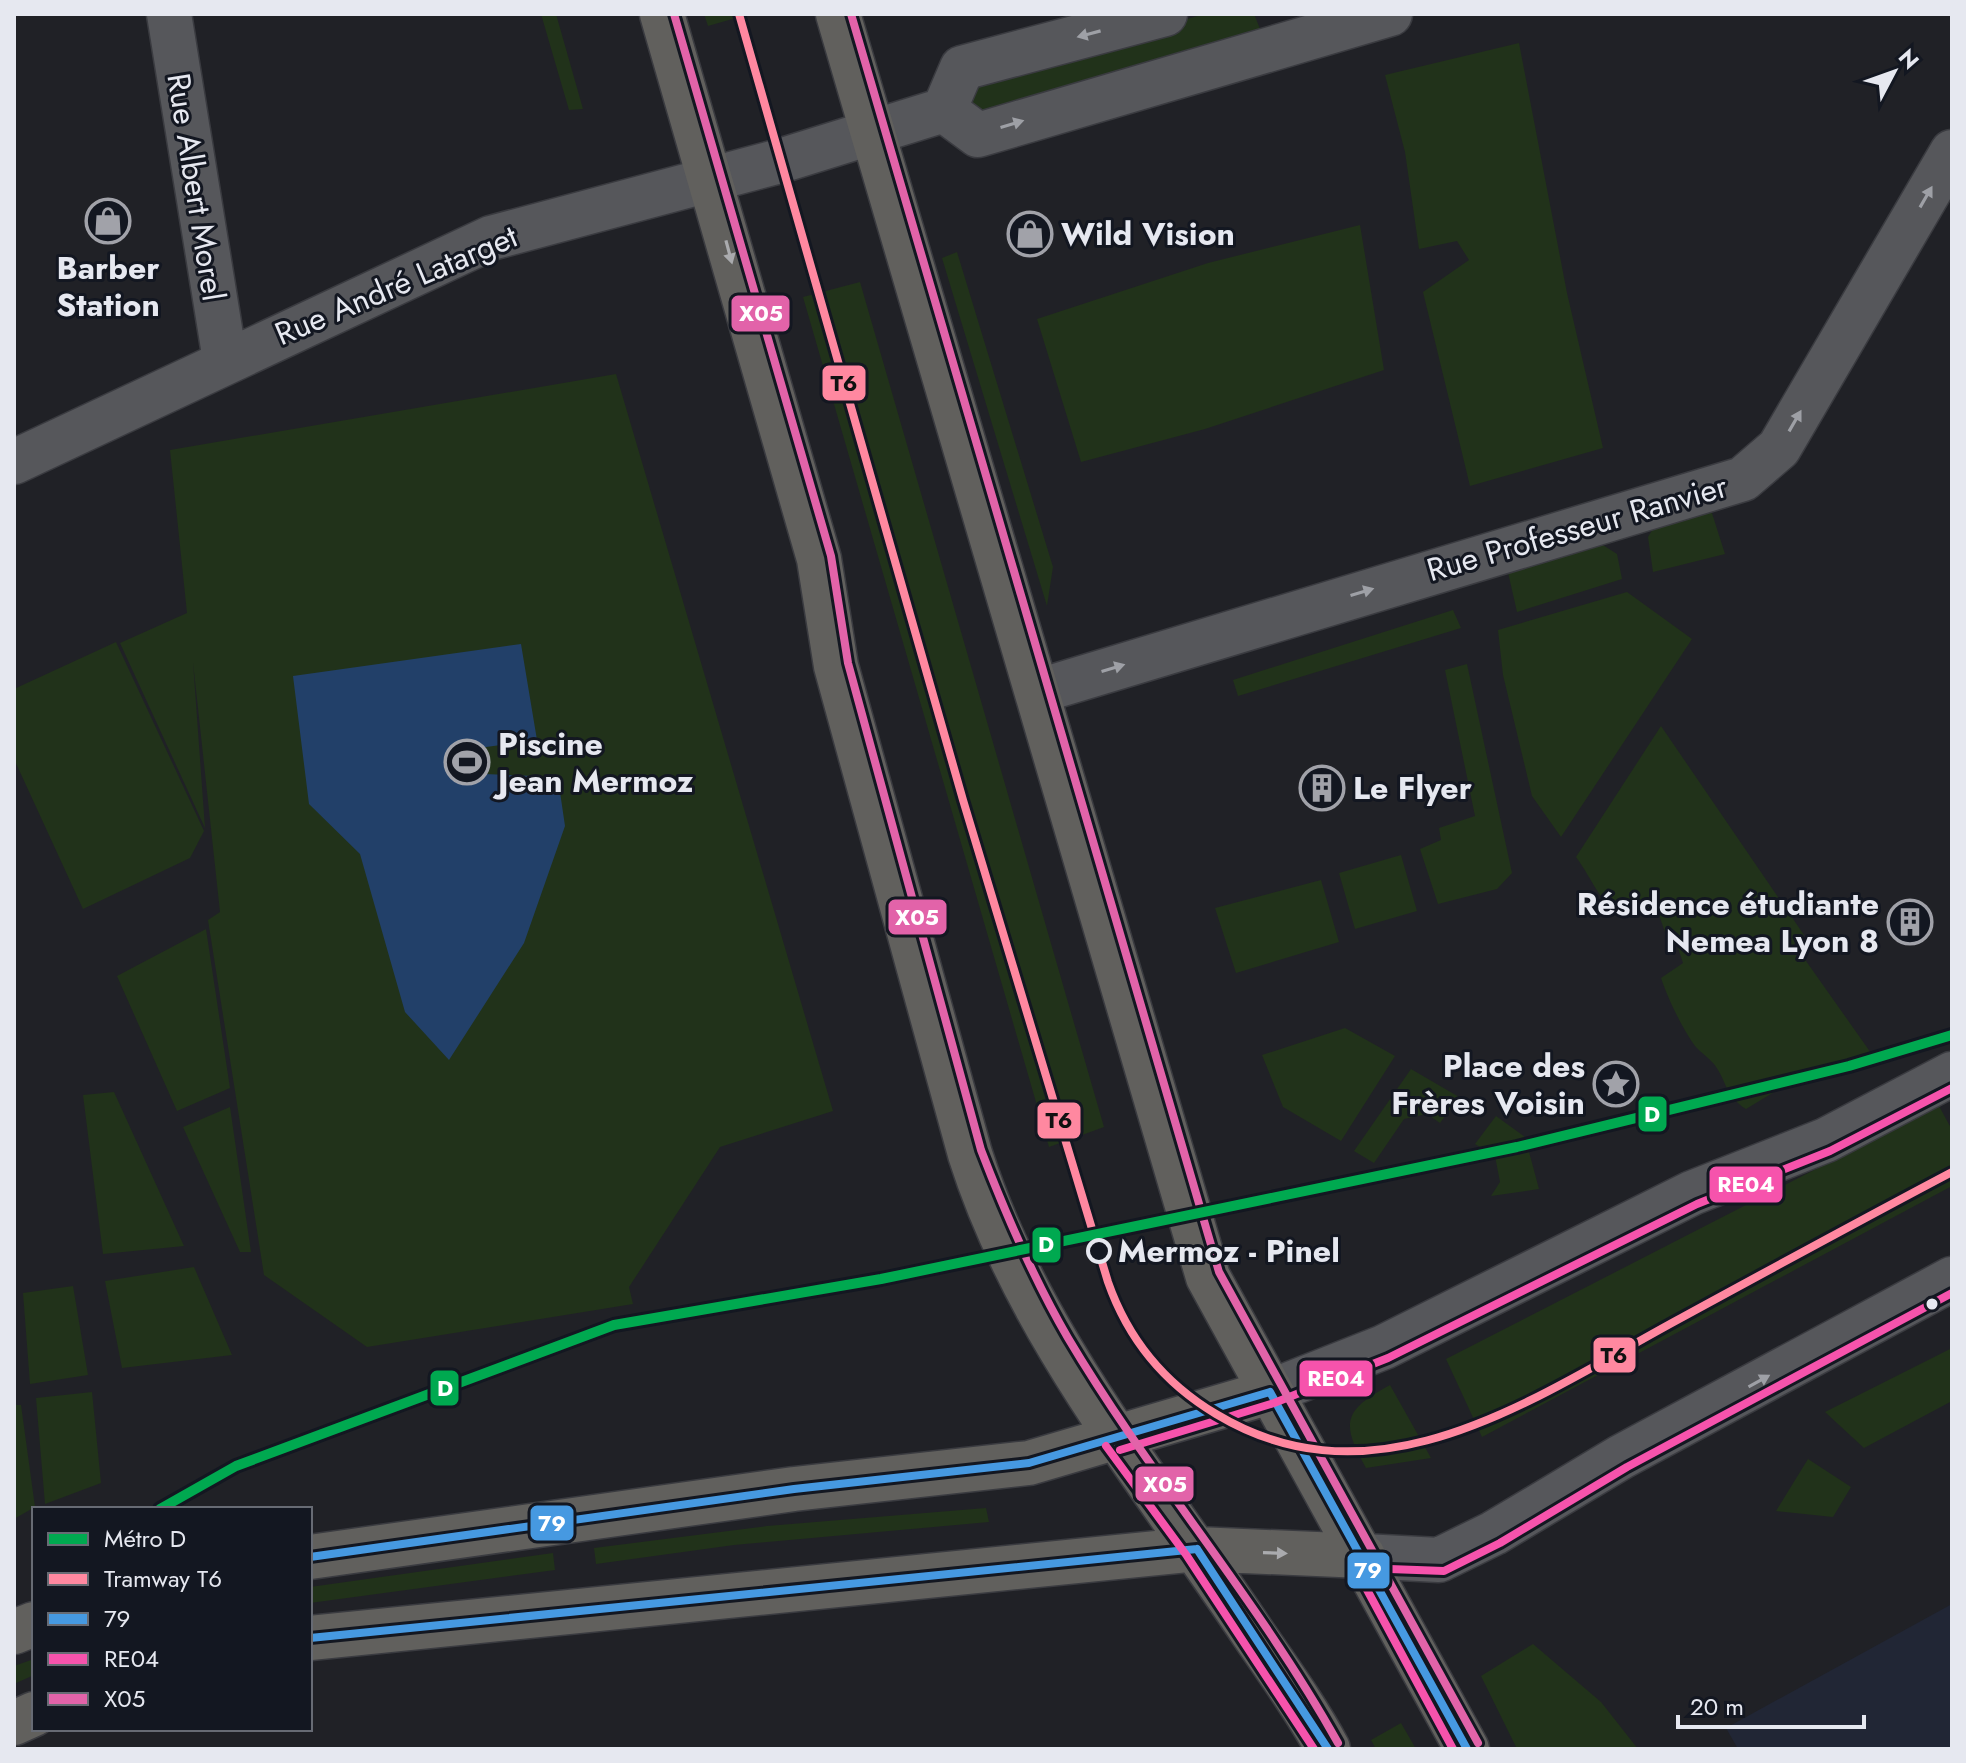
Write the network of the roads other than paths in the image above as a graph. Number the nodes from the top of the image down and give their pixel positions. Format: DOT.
graph roads {
  1 [pos="169,14"];
  2 [pos="662,14"];
  3 [pos="838,14"];
  4 [pos="1165,14"];
  5 [pos="1390,14"];
  6 [pos="1346,20"];
  7 [pos="944,110"];
  8 [pos="874,132"];
  9 [pos="1952,152"];
  10 [pos="708,177"];
  11 [pos="225,360"];
  12 [pos="14,462"];
  13 [pos="1039,691"];
  14 [pos="1952,1074"];
  15 [pos="1952,1279"];
  16 [pos="1270,1392"];
  17 [pos="1116,1439"];
  18 [pos="1197,1549"];
  19 [pos="1363,1556"];
  20 [pos="312,1557"];
  21 [pos="312,1638"];
  22 [pos="1328,1749"];
  23 [pos="1467,1749"];
  1 -- 11 [label="street, Rue Albert Morel"];
  2 -- 10 [label="main road"];
  3 -- 8 [label="main road"];
  4 -- 7 [label="street, one-way"];
  5 -- 6 [label="street"];
  7 -- 6 [label="street, one-way"];
  7 -- 8 [label="street, Rue André Latarget"];
  8 -- 10 [label="street, Rue André Latarget"];
  8 -- 13 [label="main road"];
  13 -- 9 [label="street, Rue Professeur Ranvier, one-way"];
  10 -- 11 [label="street, Rue André Latarget"];
  10 -- 17 [label="main road, one-way"];
  11 -- 12 [label="street, Rue André Latarget"];
  13 -- 16 [label="main road"];
  14 -- 16 [label="street"];
  19 -- 15 [label="street, one-way"];
  16 -- 17 [label="main road"];
  16 -- 19 [label="main road"];
  17 -- 18 [label="main road"];
  17 -- 20 [label="main road"];
  18 -- 19 [label="main road, one-way"];
  18 -- 21 [label="main road"];
  18 -- 22 [label="main road"];
  19 -- 23 [label="main road"];
}
